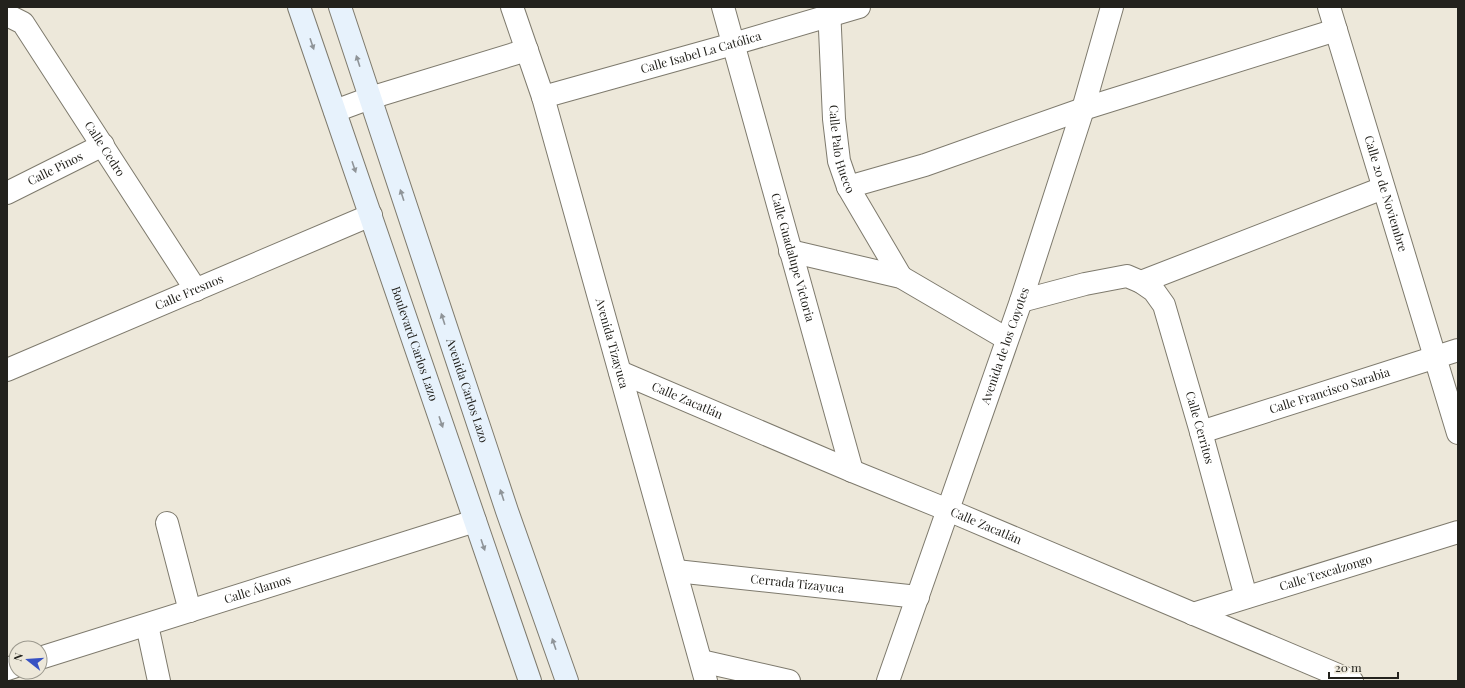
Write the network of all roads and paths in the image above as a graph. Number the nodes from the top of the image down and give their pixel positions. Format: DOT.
graph roads {
  1 [pos="299,7"];
  2 [pos="340,7"];
  3 [pos="512,7"];
  4 [pos="723,7"];
  5 [pos="859,7"];
  6 [pos="1112,7"];
  7 [pos="1329,7"];
  8 [pos="829,11"];
  9 [pos="7,15"];
  10 [pos="1336,30"];
  11 [pos="733,44"];
  12 [pos="527,50"];
  13 [pos="543,97"];
  14 [pos="370,98"];
  15 [pos="1083,109"];
  16 [pos="335,111"];
  17 [pos="103,145"];
  18 [pos="848,187"];
  19 [pos="1383,188"];
  20 [pos="7,193"];
  21 [pos="371,215"];
  22 [pos="790,251"];
  23 [pos="901,277"];
  24 [pos="1134,279"];
  25 [pos="196,290"];
  26 [pos="1021,301"];
  27 [pos="1007,339"];
  28 [pos="1458,350"];
  29 [pos="1434,358"];
  30 [pos="7,370"];
  31 [pos="620,372"];
  32 [pos="1201,432"];
  33 [pos="1458,433"];
  34 [pos="852,471"];
  35 [pos="948,510"];
  36 [pos="475,521"];
  37 [pos="167,523"];
  38 [pos="1458,532"];
  39 [pos="676,571"];
  40 [pos="918,597"];
  41 [pos="1246,597"];
  42 [pos="190,611"];
  43 [pos="1193,614"];
  44 [pos="147,625"];
  45 [pos="48,656"];
  46 [pos="703,671"];
  47 [pos="159,681"];
  48 [pos="530,681"];
  49 [pos="567,681"];
  50 [pos="789,681"];
  51 [pos="888,681"];
  52 [pos="1352,681"];
  1 -- 16 [label="main road, Boulevard Carlos Lazo, one-way"];
  14 -- 2 [label="main road, one-way"];
  3 -- 12 [label="street, Avenida Tizayuca"];
  4 -- 11 [label="street, Calle Guadalupe Victoria"];
  5 -- 8 [label="street, Calle Isabel La Católica"];
  6 -- 15 [label="street, Avenida de los Coyotes"];
  7 -- 10 [label="street, Calle 20 de Noviembre"];
  8 -- 11 [label="street, Calle Isabel La Católica"];
  8 -- 18 [label="street, Calle Palo Hueco"];
  9 -- 17 [label="street, Calle Cedro"];
  10 -- 15 [label="street"];
  10 -- 19 [label="street, Calle 20 de Noviembre"];
  11 -- 13 [label="street, Calle Isabel La Católica"];
  11 -- 22 [label="street, Calle Guadalupe Victoria"];
  12 -- 13 [label="street, Avenida Tizayuca"];
  12 -- 14 [label="street"];
  13 -- 31 [label="street, Avenida Tizayuca"];
  14 -- 16 [label="street"];
  49 -- 14 [label="main road, Avenida Carlos Lazo, one-way"];
  15 -- 18 [label="street"];
  15 -- 26 [label="street, Avenida de los Coyotes"];
  16 -- 21 [label="main road, Boulevard Carlos Lazo, one-way"];
  17 -- 20 [label="street, Calle Pinos"];
  17 -- 25 [label="street, Calle Cedro"];
  18 -- 23 [label="street, Calle Palo Hueco"];
  19 -- 24 [label="street"];
  19 -- 29 [label="street, Calle 20 de Noviembre"];
  21 -- 25 [label="street, Calle Fresnos"];
  21 -- 36 [label="main road, Boulevard Carlos Lazo, one-way"];
  22 -- 23 [label="street"];
  22 -- 34 [label="street, Calle Guadalupe Victoria"];
  23 -- 27 [label="street"];
  24 -- 26 [label="street"];
  24 -- 32 [label="street, Calle Cerritos"];
  25 -- 30 [label="street, Calle Fresnos"];
  26 -- 27 [label="street, Avenida de los Coyotes"];
  27 -- 35 [label="street, Avenida de los Coyotes"];
  28 -- 29 [label="street, Calle Francisco Sarabia"];
  29 -- 32 [label="street, Calle Francisco Sarabia"];
  29 -- 33 [label="street, Calle 20 de Noviembre"];
  31 -- 34 [label="street, Calle Zacatlán"];
  31 -- 39 [label="street, Avenida Tizayuca"];
  32 -- 41 [label="street, Calle Cerritos"];
  34 -- 35 [label="street, Calle Zacatlán"];
  35 -- 40 [label="street, Avenida de los Coyotes"];
  35 -- 43 [label="street, Calle Zacatlán"];
  36 -- 42 [label="street, Calle Álamos"];
  36 -- 48 [label="main road, Boulevard Carlos Lazo, one-way"];
  37 -- 42 [label="street"];
  38 -- 41 [label="street, Calle Texcalzongo"];
  39 -- 40 [label="street, Cerrada Tizayuca"];
  39 -- 46 [label="street, Avenida Tizayuca"];
  40 -- 51 [label="street, Avenida de los Coyotes"];
  41 -- 43 [label="street, Calle Texcalzongo"];
  42 -- 44 [label="street, Calle Álamos"];
  43 -- 52 [label="street, Calle Zacatlán"];
  44 -- 45 [label="street, Calle Álamos"];
  44 -- 47 [label="street"];
  46 -- 50 [label="street"];
}
